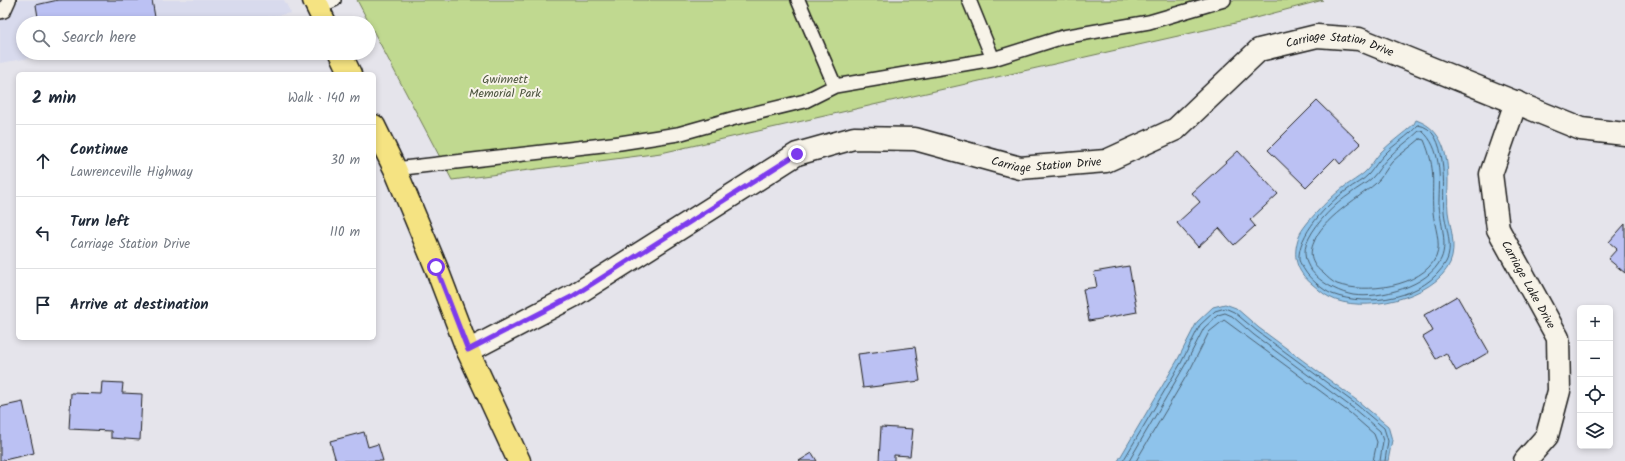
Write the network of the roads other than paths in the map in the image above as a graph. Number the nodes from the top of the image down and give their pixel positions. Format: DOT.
graph roads {
  1 [pos="9,0"];
  2 [pos="798,0"];
  3 [pos="968,0"];
  4 [pos="1224,0"];
  5 [pos="0,12"];
  6 [pos="993,59"];
  7 [pos="343,60"];
  8 [pos="349,72"];
  9 [pos="835,86"];
  10 [pos="1516,102"];
  11 [pos="376,130"];
  12 [pos="1625,134"];
  13 [pos="395,170"];
  14 [pos="468,350"];
  15 [pos="519,461"];
  16 [pos="1525,461"];
  1 -- 5 [label="lane"];
  2 -- 9 [label="lane"];
  3 -- 6 [label="lane"];
  4 -- 6 [label="lane"];
  6 -- 9 [label="lane"];
  7 -- 8 [label="main road"];
  9 -- 13 [label="lane"];
  10 -- 12 [label="street, Carriage Station Drive"];
  10 -- 14 [label="street, Carriage Station Drive"];
  10 -- 16 [label="street, Carriage Lake Drive"];
  11 -- 13 [label="main road"];
  13 -- 14 [label="main road"];
  14 -- 15 [label="main road"];
}
